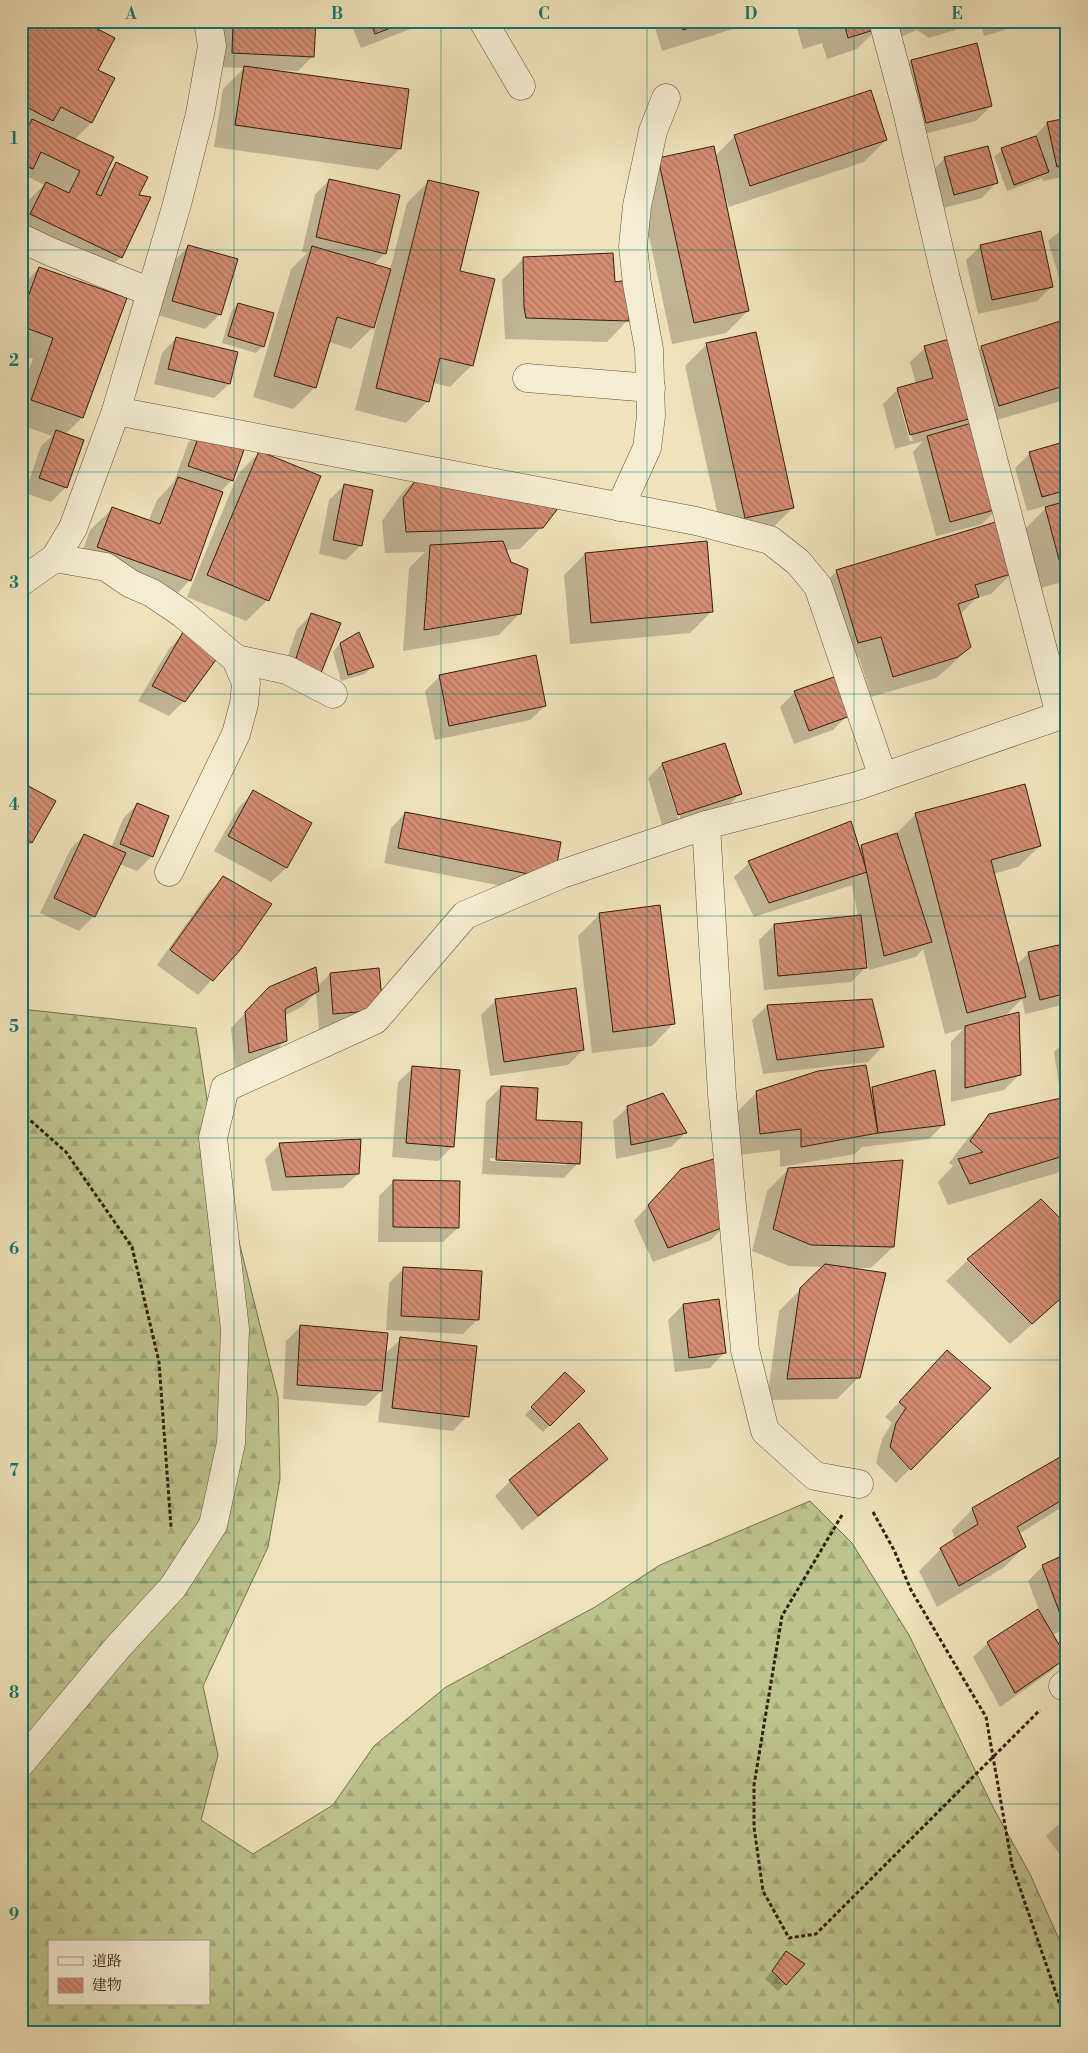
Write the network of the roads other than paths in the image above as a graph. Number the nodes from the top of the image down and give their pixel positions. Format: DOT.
graph roads {
  1 [pos="208,21"];
  2 [pos="483,21"];
  3 [pos="883,21"];
  4 [pos="521,86"];
  5 [pos="666,98"];
  6 [pos="21,238"];
  7 [pos="150,292"];
  8 [pos="527,378"];
  9 [pos="651,388"];
  10 [pos="116,411"];
  11 [pos="620,507"];
  12 [pos="55,558"];
  13 [pos="21,582"];
  14 [pos="236,659"];
  15 [pos="333,694"];
  16 [pos="1063,714"];
  17 [pos="883,777"];
  18 [pos="706,825"];
  19 [pos="169,872"];
  20 [pos="859,1484"];
  21 [pos="21,1763"];
  1 -- 7 [label="street"];
  2 -- 4 [label="street"];
  3 -- 16 [label="street"];
  5 -- 9 [label="street"];
  6 -- 7 [label="street"];
  7 -- 10 [label="street"];
  8 -- 9 [label="street"];
  9 -- 11 [label="street"];
  10 -- 11 [label="street"];
  10 -- 12 [label="street"];
  11 -- 17 [label="street"];
  12 -- 13 [label="street"];
  12 -- 14 [label="street"];
  14 -- 15 [label="street"];
  14 -- 19 [label="street"];
  16 -- 17 [label="street"];
  17 -- 18 [label="street"];
  18 -- 20 [label="street"];
  18 -- 21 [label="street"];
}
